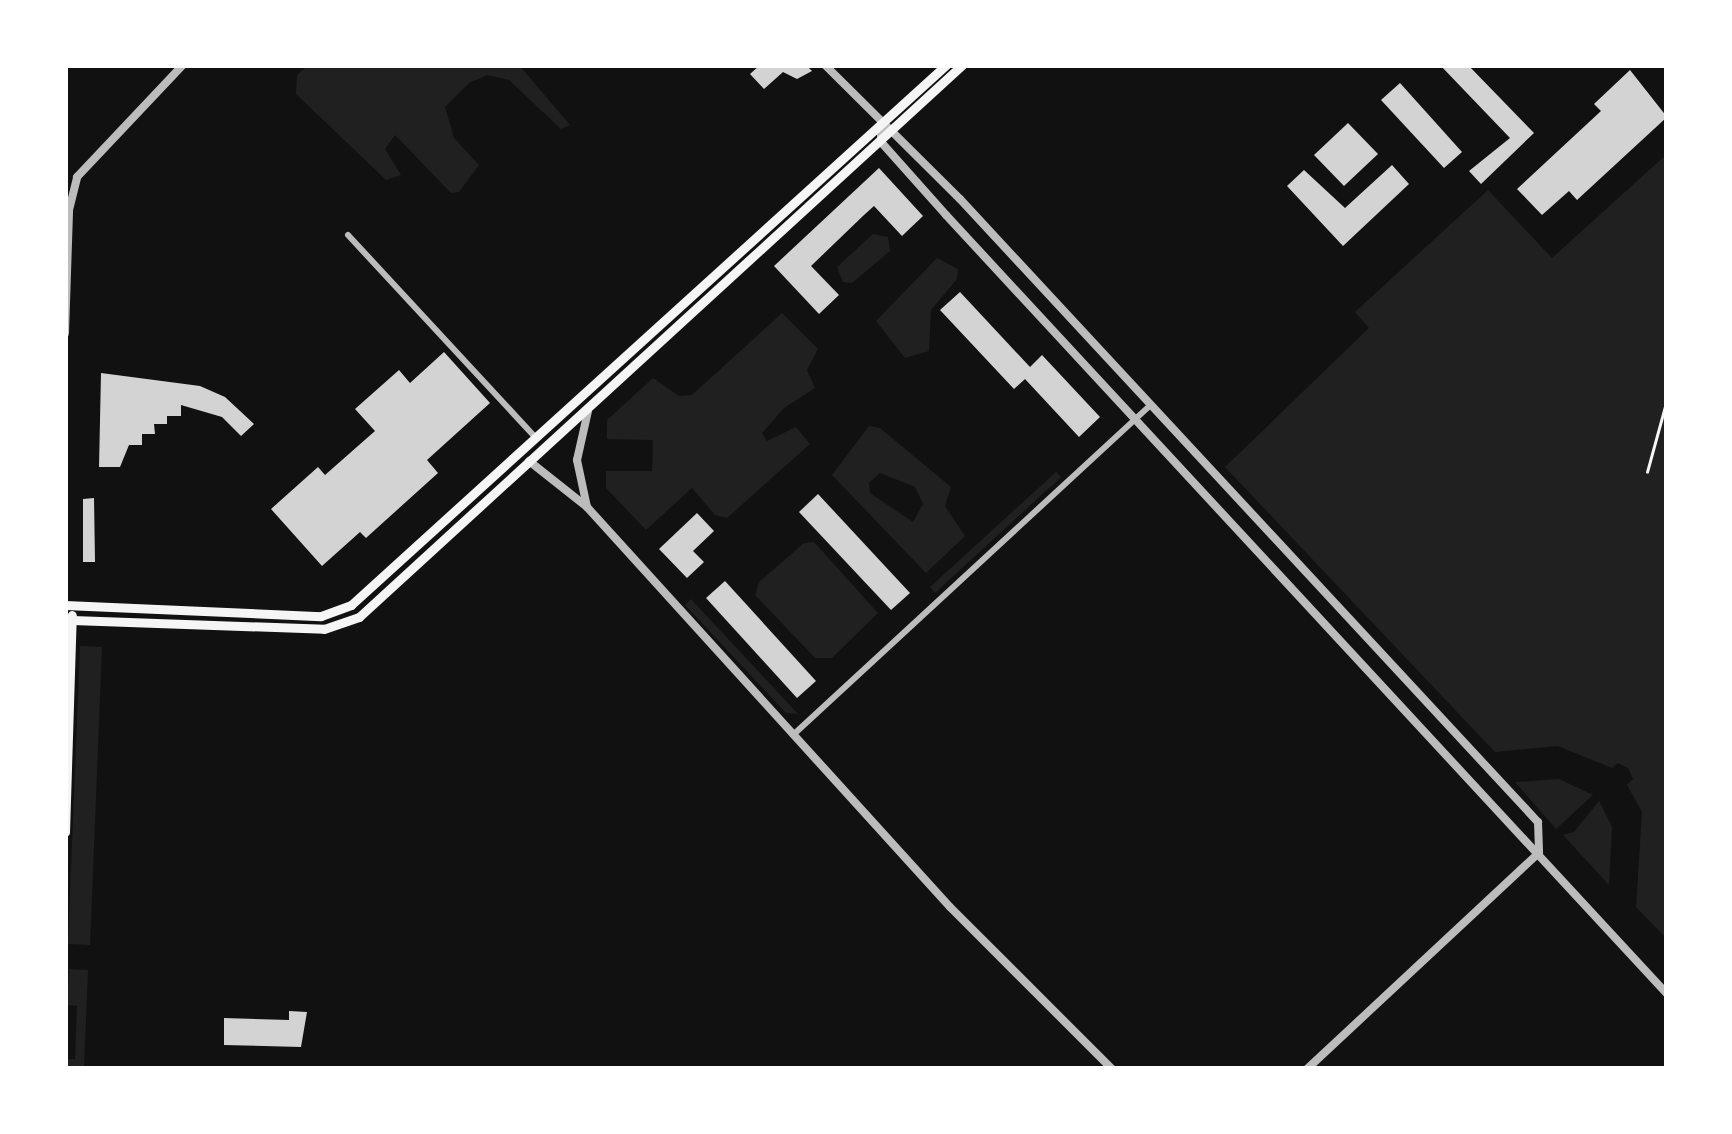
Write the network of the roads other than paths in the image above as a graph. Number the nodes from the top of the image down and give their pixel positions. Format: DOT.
graph roads {
  1 [pos="824,65"];
  2 [pos="946,65"];
  3 [pos="962,65"];
  4 [pos="178,67"];
  5 [pos="881,124"];
  6 [pos="892,131"];
  7 [pos="881,142"];
  8 [pos="348,234"];
  9 [pos="65,333"];
  10 [pos="1150,405"];
  11 [pos="588,411"];
  12 [pos="1138,419"];
  13 [pos="536,438"];
  14 [pos="528,461"];
  15 [pos="497,472"];
  16 [pos="587,506"];
  17 [pos="68,604"];
  18 [pos="69,620"];
  19 [pos="792,736"];
  20 [pos="65,832"];
  21 [pos="1539,853"];
  22 [pos="1667,994"];
  23 [pos="1112,1069"];
  24 [pos="1307,1069"];
  1 -- 5 [label="street"];
  2 -- 5 [label="main road"];
  3 -- 6 [label="main road"];
  4 -- 9 [label="street"];
  5 -- 6 [label="street"];
  5 -- 7 [label="street"];
  5 -- 13 [label="main road"];
  6 -- 7 [label="main road"];
  6 -- 10 [label="street"];
  7 -- 11 [label="main road"];
  7 -- 12 [label="street"];
  8 -- 13 [label="street"];
  10 -- 12 [label="street"];
  10 -- 21 [label="street"];
  11 -- 14 [label="main road"];
  11 -- 16 [label="street"];
  12 -- 19 [label="street"];
  12 -- 21 [label="street"];
  13 -- 14 [label="main road"];
  13 -- 15 [label="main road"];
  14 -- 15 [label="main road"];
  14 -- 16 [label="street"];
  14 -- 18 [label="main road"];
  15 -- 17 [label="main road"];
  16 -- 19 [label="street"];
  17 -- 18 [label="main road"];
  18 -- 20 [label="main road"];
  19 -- 23 [label="street"];
  21 -- 22 [label="street"];
  21 -- 24 [label="street"];
}
